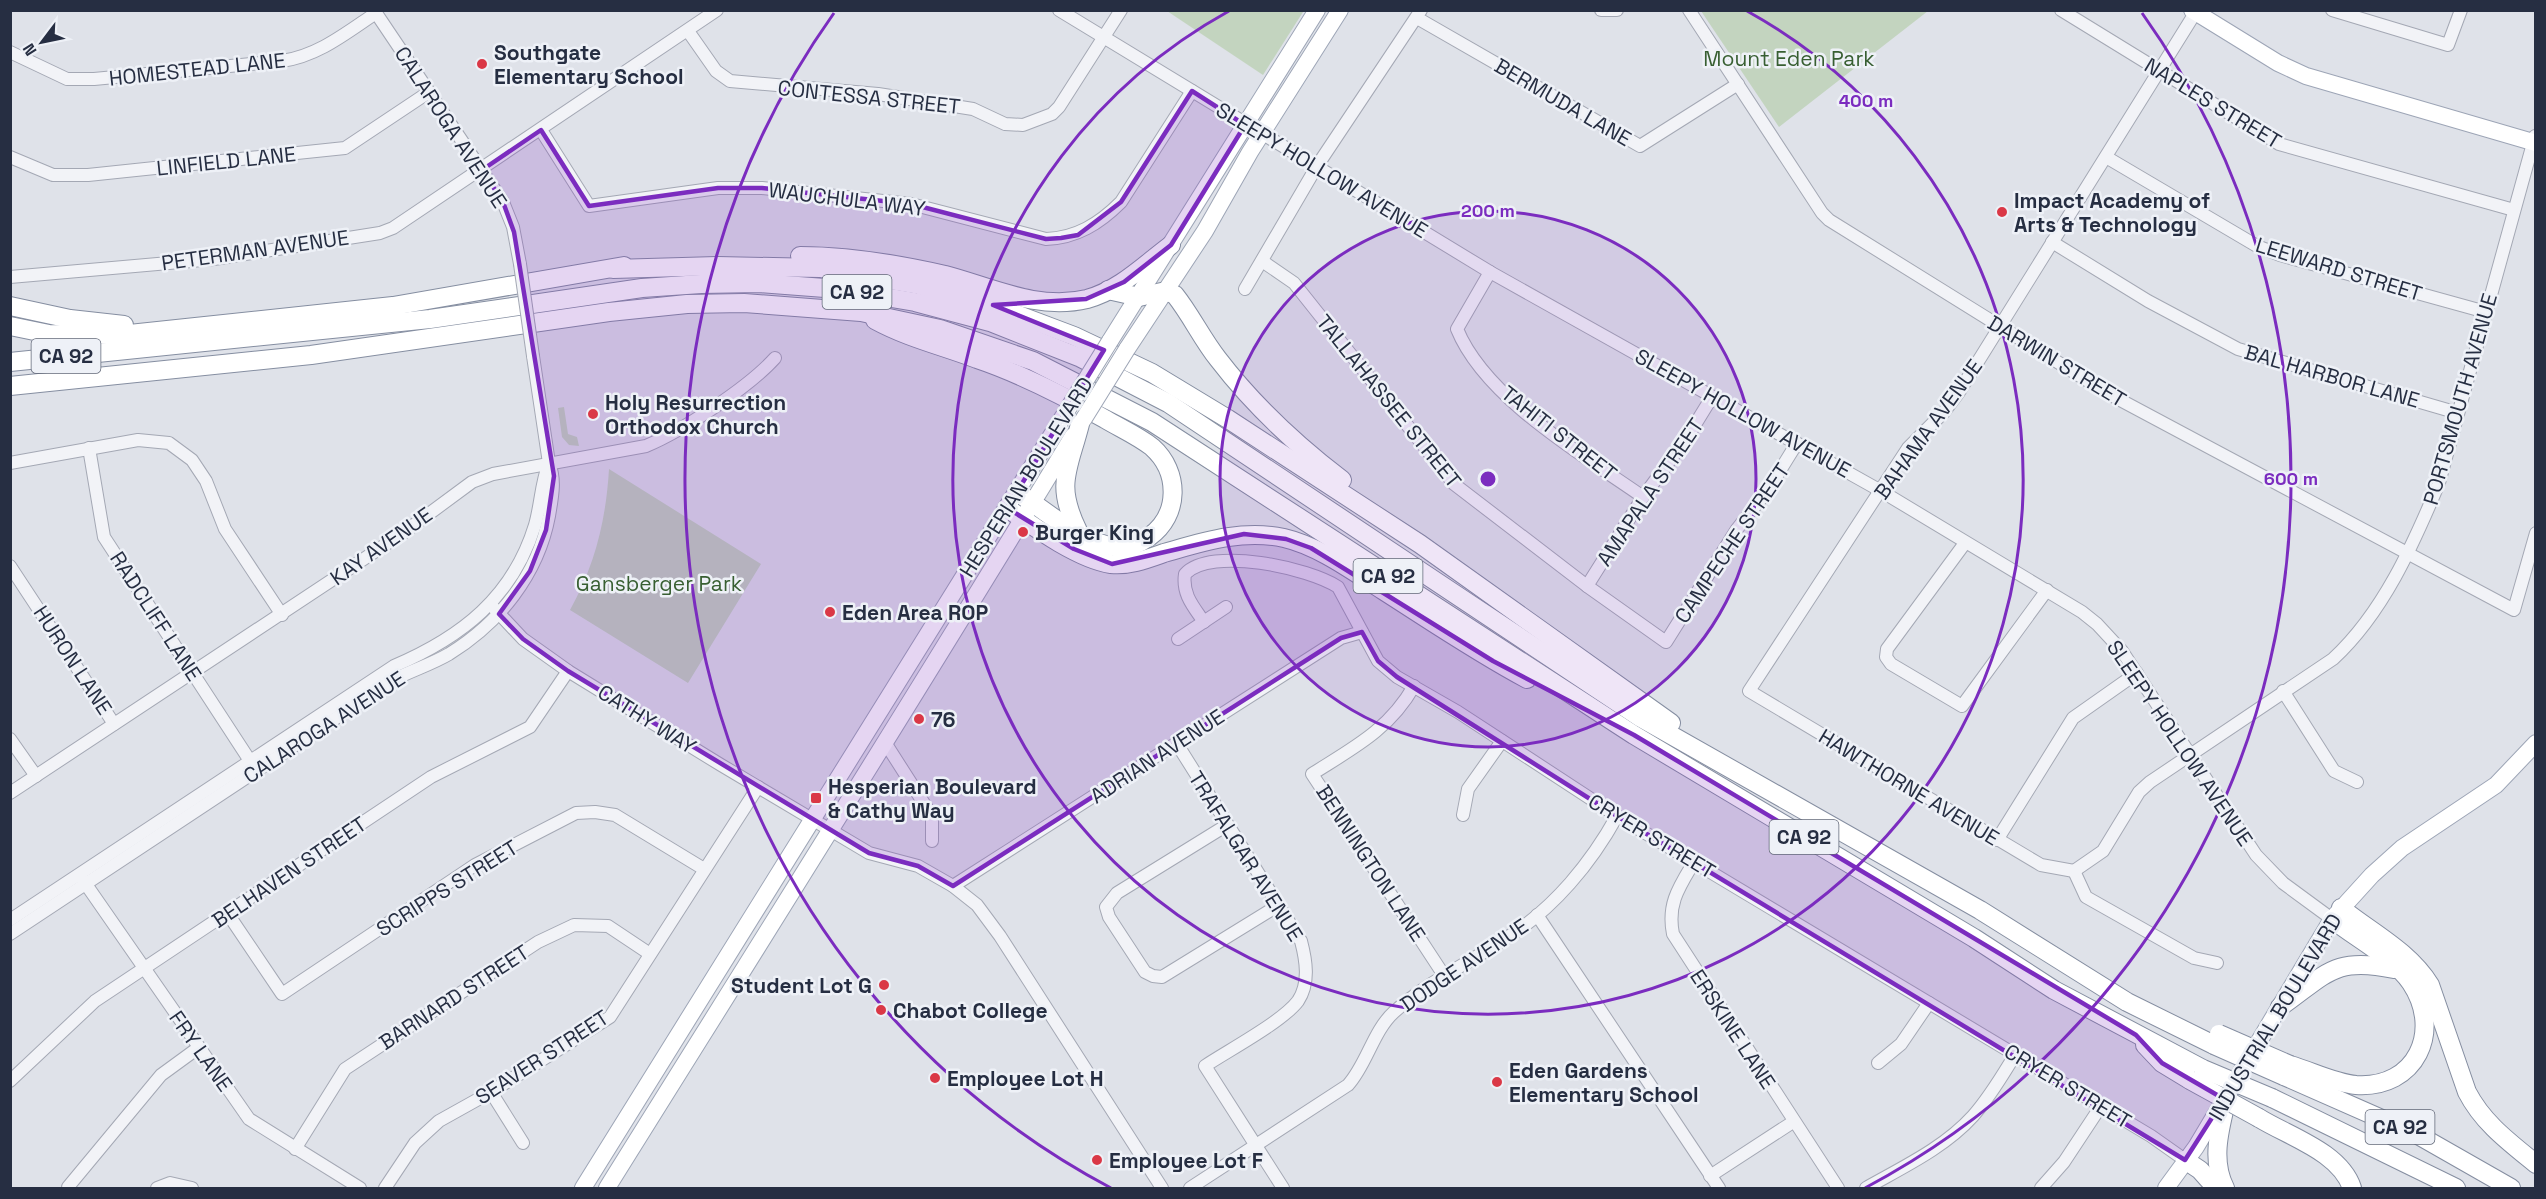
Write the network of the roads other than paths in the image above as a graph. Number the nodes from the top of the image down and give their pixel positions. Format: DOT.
graph roads {
  1 [pos="717,10"];
  2 [pos="1059,10"];
  3 [pos="1121,10"];
  4 [pos="1317,10"];
  5 [pos="1340,10"];
  6 [pos="1601,10"];
  7 [pos="1617,10"];
  8 [pos="1689,10"];
  9 [pos="2061,10"];
  10 [pos="2461,10"];
  11 [pos="2195,11"];
  12 [pos="375,12"];
  13 [pos="2337,12"];
  14 [pos="1419,14"];
  15 [pos="688,31"];
  16 [pos="1103,39"];
  17 [pos="10,52"];
  18 [pos="2159,72"];
  19 [pos="1738,84"];
  20 [pos="1192,91"];
  21 [pos="429,92"];
  22 [pos="1245,125"];
  23 [pos="541,130"];
  24 [pos="1262,133"];
  25 [pos="2535,140"];
  26 [pos="10,157"];
  27 [pos="2106,157"];
  28 [pos="1317,166"];
  29 [pos="482,170"];
  30 [pos="2514,210"];
  31 [pos="2052,242"];
  32 [pos="1171,245"];
  33 [pos="1262,261"];
  34 [pos="613,269"];
  35 [pos="1490,272"];
  36 [pos="10,277"];
  37 [pos="1245,289"];
  38 [pos="1108,290"];
  39 [pos="1166,291"];
  40 [pos="1139,297"];
  41 [pos="10,306"];
  42 [pos="861,312"];
  43 [pos="2486,312"];
  44 [pos="10,326"];
  45 [pos="1999,327"];
  46 [pos="171,329"];
  47 [pos="775,358"];
  48 [pos="10,362"];
  49 [pos="66,382"];
  50 [pos="10,386"];
  51 [pos="10,397"];
  52 [pos="1712,397"];
  53 [pos="2458,412"];
  54 [pos="1082,422"];
  55 [pos="1797,443"];
  56 [pos="89,448"];
  57 [pos="10,463"];
  58 [pos="549,463"];
  59 [pos="1881,491"];
  60 [pos="1643,497"];
  61 [pos="1012,500"];
  62 [pos="1034,503"];
  63 [pos="1024,519"];
  64 [pos="1079,533"];
  65 [pos="2535,533"];
  66 [pos="1965,543"];
  67 [pos="1420,544"];
  68 [pos="2405,554"];
  69 [pos="10,566"];
  70 [pos="1587,586"];
  71 [pos="2047,590"];
  72 [pos="1226,607"];
  73 [pos="495,609"];
  74 [pos="282,615"];
  75 [pos="1204,622"];
  76 [pos="1362,632"];
  77 [pos="1178,639"];
  78 [pos="1666,642"];
  79 [pos="568,671"];
  80 [pos="194,673"];
  81 [pos="2137,673"];
  82 [pos="1414,686"];
  83 [pos="1749,691"];
  84 [pos="2283,691"];
  85 [pos="114,724"];
  86 [pos="1634,735"];
  87 [pos="10,739"];
  88 [pos="1502,741"];
  89 [pos="2535,742"];
  90 [pos="886,744"];
  91 [pos="1177,744"];
  92 [pos="2189,754"];
  93 [pos="253,766"];
  94 [pos="36,776"];
  95 [pos="2357,782"];
  96 [pos="758,787"];
  97 [pos="10,793"];
  98 [pos="1792,803"];
  99 [pos="1462,815"];
  100 [pos="1617,816"];
  101 [pos="813,820"];
  102 [pos="1227,825"];
  103 [pos="830,830"];
  104 [pos="1997,840"];
  105 [pos="932,842"];
  106 [pos="1694,862"];
  107 [pos="704,869"];
  108 [pos="2074,871"];
  109 [pos="83,880"];
  110 [pos="953,886"];
  111 [pos="1279,905"];
  112 [pos="228,914"];
  113 [pos="2337,914"];
  114 [pos="1538,915"];
  115 [pos="10,920"];
  116 [pos="10,934"];
  117 [pos="650,954"];
  118 [pos="2217,963"];
  119 [pos="145,970"];
  120 [pos="2399,970"];
  121 [pos="1445,977"];
  122 [pos="1929,1003"];
  123 [pos="2280,1007"];
  124 [pos="198,1048"];
  125 [pos="2015,1054"];
  126 [pos="1878,1063"];
  127 [pos="2287,1070"];
  128 [pos="2197,1075"];
  129 [pos="10,1081"];
  130 [pos="2229,1090"];
  131 [pos="491,1092"];
  132 [pos="2101,1106"];
  133 [pos="1793,1122"];
  134 [pos="523,1143"];
  135 [pos="1256,1147"];
  136 [pos="295,1149"];
  137 [pos="2185,1160"];
  138 [pos="2535,1164"];
  139 [pos="1710,1176"];
  140 [pos="68,1187"];
  141 [pos="157,1188"];
  142 [pos="192,1188"];
  143 [pos="360,1188"];
  144 [pos="386,1188"];
  145 [pos="584,1188"];
  146 [pos="607,1188"];
  147 [pos="1162,1188"];
  148 [pos="1190,1188"];
  149 [pos="1283,1188"];
  150 [pos="1719,1188"];
  151 [pos="1838,1188"];
  152 [pos="1866,1188"];
  153 [pos="2041,1188"];
  154 [pos="2166,1188"];
  155 [pos="2201,1188"];
  156 [pos="2216,1188"];
  157 [pos="2225,1188"];
  158 [pos="2352,1188"];
  159 [pos="2456,1188"];
  160 [pos="2511,1188"];
  1 -- 15 [label="street, PETERMAN AVENUE"];
  2 -- 16 [label="street, SLEEPY HOLLOW AVENUE"];
  3 -- 16 [label="street, CONTESSA STREET"];
  4 -- 22 [label="main road, HESPERIAN BOULEVARD"];
  5 -- 24 [label="main road, HESPERIAN BOULEVARD"];
  6 -- 7 [label="street"];
  8 -- 19 [label="street, DARWIN STREET"];
  9 -- 18 [label="street, NAPLES STREET"];
  10 -- 13 [label="street"];
  11 -- 18 [label="street, BAHAMA AVENUE"];
  11 -- 25 [label="main road"];
  12 -- 17 [label="street, HOMESTEAD LANE"];
  12 -- 21 [label="street, CALAROGA AVENUE"];
  14 -- 19 [label="street, BERMUDA LANE"];
  14 -- 28 [label="street"];
  15 -- 16 [label="street, CONTESSA STREET"];
  15 -- 23 [label="street, PETERMAN AVENUE"];
  16 -- 20 [label="street, SLEEPY HOLLOW AVENUE"];
  18 -- 27 [label="street, BAHAMA AVENUE"];
  18 -- 30 [label="street, NAPLES STREET"];
  19 -- 45 [label="street, DARWIN STREET"];
  20 -- 22 [label="street, SLEEPY HOLLOW AVENUE"];
  20 -- 23 [label="street, WAUCHULA WAY"];
  21 -- 26 [label="street, LINFIELD LANE"];
  21 -- 29 [label="street, CALAROGA AVENUE"];
  22 -- 24 [label="street, SLEEPY HOLLOW AVENUE"];
  22 -- 32 [label="main road, HESPERIAN BOULEVARD"];
  23 -- 29 [label="street, PETERMAN AVENUE"];
  24 -- 28 [label="street, SLEEPY HOLLOW AVENUE"];
  24 -- 39 [label="main road, HESPERIAN BOULEVARD"];
  25 -- 30 [label="street, PORTSMOUTH AVENUE"];
  27 -- 31 [label="street, BAHAMA AVENUE"];
  27 -- 43 [label="street, LEEWARD STREET"];
  28 -- 33 [label="street"];
  28 -- 35 [label="street, SLEEPY HOLLOW AVENUE"];
  29 -- 36 [label="street, PETERMAN AVENUE"];
  29 -- 58 [label="street, CALAROGA AVENUE, bridge"];
  30 -- 43 [label="street, PORTSMOUTH AVENUE"];
  31 -- 45 [label="street, BAHAMA AVENUE"];
  31 -- 53 [label="street, BAL HARBOR LANE"];
  32 -- 38 [label="highway"];
  32 -- 40 [label="main road, HESPERIAN BOULEVARD"];
  33 -- 37 [label="street"];
  33 -- 70 [label="street, TALLAHASSEE STREET"];
  34 -- 38 [label="highway"];
  34 -- 46 [label="highway"];
  34 -- 67 [label="highway"];
  35 -- 52 [label="street, SLEEPY HOLLOW AVENUE"];
  35 -- 60 [label="street, TAHITI STREET"];
  38 -- 40 [label="highway"];
  39 -- 40 [label="highway"];
  39 -- 54 [label="main road, HESPERIAN BOULEVARD, bridge"];
  39 -- 67 [label="highway"];
  40 -- 61 [label="main road, HESPERIAN BOULEVARD, bridge"];
  41 -- 46 [label="highway"];
  42 -- 49 [label="highway, CA 92"];
  42 -- 64 [label="highway"];
  42 -- 86 [label="highway, CA 92"];
  43 -- 53 [label="street, PORTSMOUTH AVENUE"];
  44 -- 46 [label="highway"];
  45 -- 59 [label="street, BAHAMA AVENUE"];
  45 -- 68 [label="street, DARWIN STREET"];
  47 -- 58 [label="street, KAY AVENUE"];
  48 -- 98 [label="highway, CA 92"];
  49 -- 50 [label="highway, CA 92"];
  49 -- 51 [label="highway"];
  52 -- 55 [label="street, SLEEPY HOLLOW AVENUE"];
  52 -- 60 [label="street, AMAPALA STREET"];
  53 -- 68 [label="street, PORTSMOUTH AVENUE"];
  54 -- 62 [label="main road, HESPERIAN BOULEVARD"];
  54 -- 64 [label="highway"];
  55 -- 59 [label="street, SLEEPY HOLLOW AVENUE"];
  55 -- 78 [label="street, CAMPECHE STREET"];
  56 -- 57 [label="street"];
  56 -- 74 [label="street"];
  56 -- 80 [label="street, RADCLIFF LANE"];
  58 -- 73 [label="street, CALAROGA AVENUE"];
  58 -- 74 [label="street, KAY AVENUE"];
  59 -- 66 [label="street, SLEEPY HOLLOW AVENUE"];
  59 -- 83 [label="street, BAHAMA AVENUE"];
  60 -- 70 [label="street, AMAPALA STREET"];
  61 -- 62 [label="highway"];
  61 -- 63 [label="highway"];
  61 -- 101 [label="main road, HESPERIAN BOULEVARD"];
  62 -- 63 [label="main road, HESPERIAN BOULEVARD"];
  62 -- 64 [label="highway"];
  63 -- 86 [label="highway"];
  63 -- 90 [label="main road, HESPERIAN BOULEVARD"];
  65 -- 68 [label="street, DARWIN STREET"];
  66 -- 71 [label="street, SLEEPY HOLLOW AVENUE"];
  66 -- 71 [label="street"];
  67 -- 98 [label="highway"];
  68 -- 84 [label="street, PORTSMOUTH AVENUE"];
  69 -- 85 [label="street, HURON LANE"];
  70 -- 78 [label="street, TALLAHASSEE STREET"];
  71 -- 81 [label="street, SLEEPY HOLLOW AVENUE"];
  72 -- 75 [label="street"];
  73 -- 79 [label="street, CATHY WAY"];
  73 -- 93 [label="street, CALAROGA AVENUE"];
  74 -- 80 [label="street, KAY AVENUE"];
  75 -- 76 [label="street, CRYER STREET"];
  75 -- 77 [label="street"];
  76 -- 82 [label="street, CRYER STREET"];
  76 -- 91 [label="street, ADRIAN AVENUE"];
  79 -- 96 [label="street, CATHY WAY"];
  79 -- 112 [label="street, BELHAVEN STREET"];
  80 -- 85 [label="street, KAY AVENUE"];
  80 -- 93 [label="street, RADCLIFF LANE"];
  81 -- 92 [label="street, SLEEPY HOLLOW AVENUE"];
  81 -- 104 [label="street"];
  82 -- 88 [label="street, CRYER STREET"];
  82 -- 121 [label="street, BENNINGTON LANE"];
  83 -- 104 [label="street, HAWTHORNE AVENUE"];
  84 -- 92 [label="street, PORTSMOUTH AVENUE"];
  84 -- 95 [label="street"];
  85 -- 94 [label="street, KAY AVENUE"];
  86 -- 128 [label="highway, CA 92"];
  87 -- 94 [label="street"];
  88 -- 99 [label="street"];
  88 -- 100 [label="street, CRYER STREET"];
  89 -- 113 [label="main road, INDUSTRIAL BOULEVARD"];
  90 -- 103 [label="main road, HESPERIAN BOULEVARD"];
  90 -- 105 [label="street"];
  91 -- 102 [label="street, TRAFALGAR AVENUE"];
  91 -- 110 [label="street, ADRIAN AVENUE"];
  92 -- 108 [label="street, PORTSMOUTH AVENUE"];
  92 -- 113 [label="street, SLEEPY HOLLOW AVENUE"];
  93 -- 109 [label="street, CALAROGA AVENUE"];
  94 -- 97 [label="street, KAY AVENUE"];
  96 -- 101 [label="street, CATHY WAY"];
  96 -- 107 [label="street, SEAVER STREET"];
  98 -- 127 [label="highway, CA 92, bridge"];
  100 -- 106 [label="street, CRYER STREET"];
  100 -- 114 [label="street, DODGE AVENUE"];
  101 -- 103 [label="street, CATHY WAY"];
  101 -- 145 [label="main road, HESPERIAN BOULEVARD"];
  102 -- 111 [label="street, TRAFALGAR AVENUE"];
  102 -- 111 [label="street"];
  103 -- 110 [label="street, CATHY WAY"];
  103 -- 146 [label="main road, HESPERIAN BOULEVARD"];
  104 -- 108 [label="street, HAWTHORNE AVENUE"];
  106 -- 122 [label="street, CRYER STREET"];
  106 -- 133 [label="street, ERSKINE LANE"];
  107 -- 112 [label="street, SCRIPPS STREET"];
  107 -- 117 [label="street, SEAVER STREET"];
  108 -- 118 [label="street"];
  109 -- 115 [label="street, CALAROGA AVENUE"];
  109 -- 116 [label="street, CALAROGA AVENUE"];
  109 -- 119 [label="street, FRY LANE"];
  110 -- 147 [label="street, CATHY WAY"];
  111 -- 135 [label="street, TRAFALGAR AVENUE"];
  112 -- 119 [label="street, BELHAVEN STREET"];
  113 -- 120 [label="highway"];
  113 -- 123 [label="main road, INDUSTRIAL BOULEVARD"];
  113 -- 138 [label="highway"];
  114 -- 121 [label="street, DODGE AVENUE"];
  114 -- 139 [label="street"];
  117 -- 131 [label="street, SEAVER STREET"];
  117 -- 136 [label="street, BARNARD STREET"];
  119 -- 124 [label="street, FRY LANE"];
  119 -- 129 [label="street, BELHAVEN STREET"];
  120 -- 123 [label="highway"];
  120 -- 127 [label="highway"];
  121 -- 135 [label="street, DODGE AVENUE"];
  122 -- 125 [label="street, CRYER STREET"];
  122 -- 126 [label="street"];
  123 -- 130 [label="main road, INDUSTRIAL BOULEVARD"];
  124 -- 136 [label="street, FRY LANE"];
  124 -- 140 [label="street"];
  125 -- 132 [label="street, CRYER STREET"];
  125 -- 152 [label="street"];
  127 -- 160 [label="highway, CA 92"];
  128 -- 158 [label="highway, bridge"];
  128 -- 159 [label="highway, CA 92, bridge"];
  130 -- 137 [label="main road, INDUSTRIAL BOULEVARD"];
  130 -- 157 [label="highway"];
  131 -- 134 [label="street"];
  131 -- 144 [label="street, SEAVER STREET"];
  132 -- 137 [label="street, CRYER STREET"];
  132 -- 153 [label="street"];
  133 -- 139 [label="street"];
  133 -- 151 [label="street, ERSKINE LANE"];
  135 -- 148 [label="street, DODGE AVENUE"];
  135 -- 149 [label="street"];
  136 -- 143 [label="street, FRY LANE"];
  137 -- 154 [label="main road, INDUSTRIAL BOULEVARD"];
  137 -- 155 [label="highway"];
  137 -- 156 [label="highway"];
  139 -- 150 [label="street"];
  141 -- 142 [label="street"];
}
